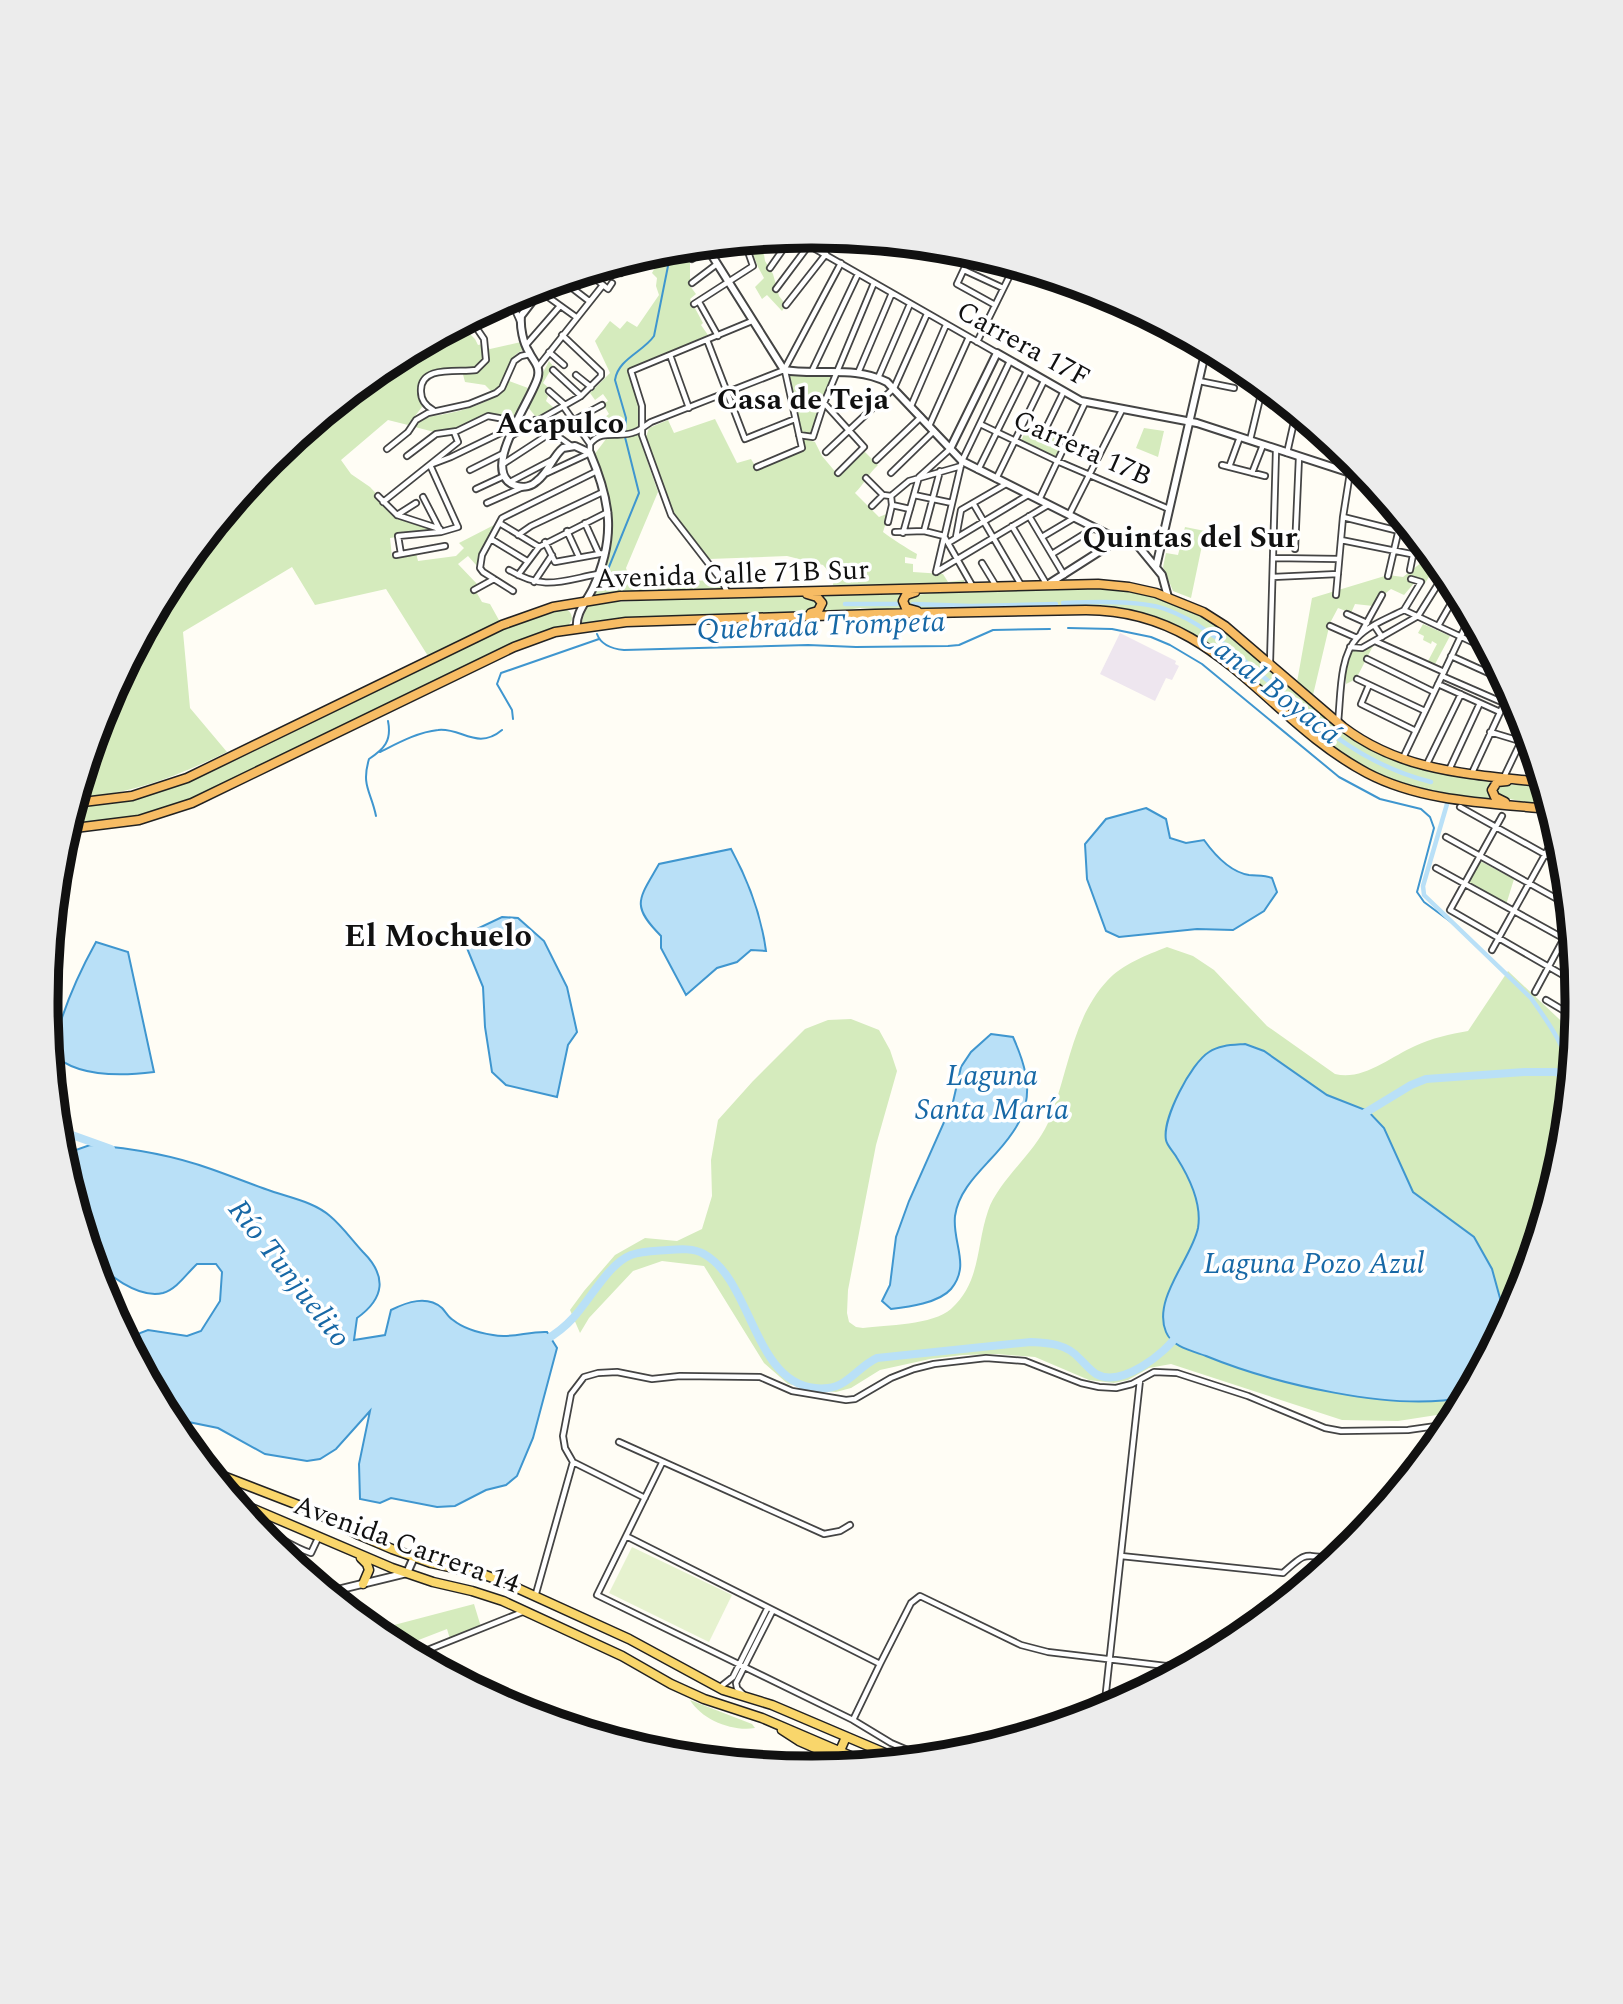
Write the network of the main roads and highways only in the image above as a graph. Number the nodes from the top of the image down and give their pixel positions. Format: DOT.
graph roads {
  1 [pos="938,589"];
  2 [pos="784,592"];
  3 [pos="940,614"];
  4 [pos="780,618"];
  5 [pos="1517,779"];
  6 [pos="1532,781"];
  7 [pos="85,802"];
  8 [pos="1518,806"];
  9 [pos="1540,808"];
  10 [pos="78,828"];
  11 [pos="228,1478"];
  12 [pos="254,1509"];
  13 [pos="353,1552"];
  14 [pos="363,1584"];
  15 [pos="846,1737"];
  16 [pos="840,1751"];
  17 [pos="882,1752"];
  18 [pos="848,1755"];
  1 -- 2 [label="highway, Avenida Calle 71B Sur"];
  1 -- 3 [label="highway"];
  1 -- 5 [label="highway, Avenida Calle 71B Sur"];
  2 -- 4 [label="highway"];
  2 -- 7 [label="highway, Avenida Calle 71B Sur"];
  3 -- 4 [label="highway, Avenida Calle 71B Sur"];
  3 -- 8 [label="highway, Avenida Calle 71B Sur"];
  4 -- 10 [label="highway, Avenida Calle 71B Sur"];
  5 -- 6 [label="highway, Avenida Calle 71B Sur"];
  5 -- 8 [label="highway"];
  8 -- 9 [label="highway, Avenida Calle 71B Sur"];
  11 -- 15 [label="main road, Avenida Carrera 14"];
  12 -- 13 [label="main road, Avenida Carrera 14"];
  13 -- 14 [label="main road"];
  13 -- 16 [label="main road, Avenida Carrera 14"];
  15 -- 16 [label="main road"];
  15 -- 17 [label="main road, Avenida Carrera 14"];
  16 -- 18 [label="main road, Avenida Carrera 14"];
}
